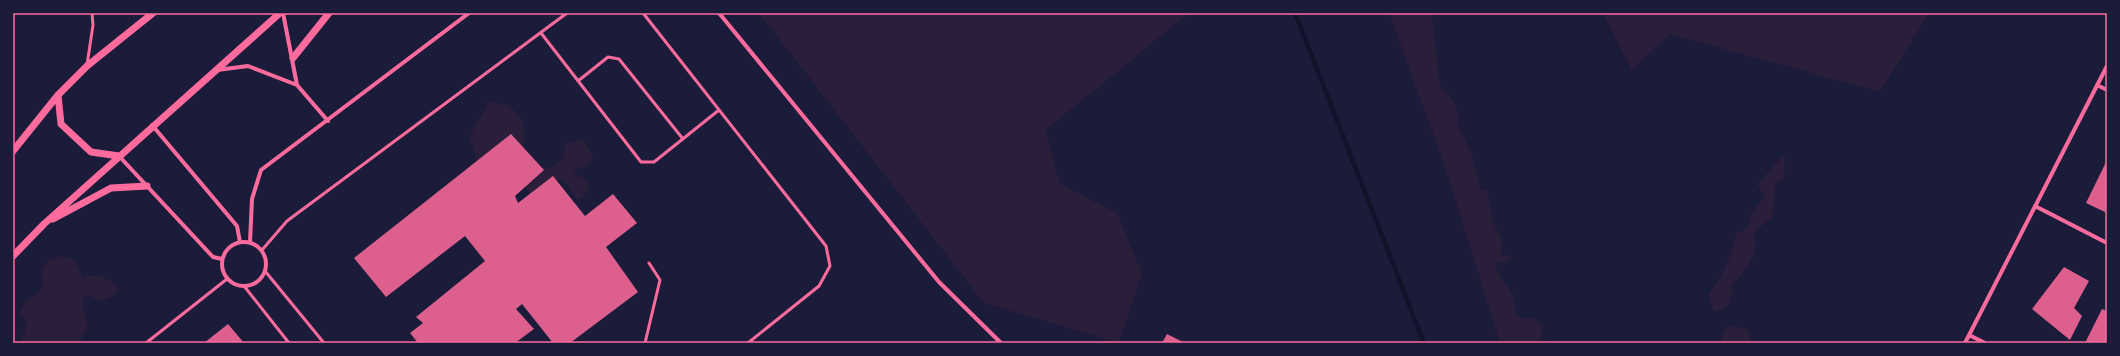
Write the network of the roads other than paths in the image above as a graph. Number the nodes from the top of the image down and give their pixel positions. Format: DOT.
graph roads {
  1 [pos="92,13"];
  2 [pos="153,13"];
  3 [pos="280,13"];
  4 [pos="283,13"];
  5 [pos="329,13"];
  6 [pos="469,13"];
  7 [pos="567,13"];
  8 [pos="643,13"];
  9 [pos="719,13"];
  10 [pos="541,33"];
  11 [pos="292,58"];
  12 [pos="87,66"];
  13 [pos="2107,66"];
  14 [pos="213,71"];
  15 [pos="578,81"];
  16 [pos="2097,84"];
  17 [pos="298,85"];
  18 [pos="2107,90"];
  19 [pos="58,95"];
  20 [pos="719,110"];
  21 [pos="328,121"];
  22 [pos="152,125"];
  23 [pos="683,139"];
  24 [pos="13,151"];
  25 [pos="119,156"];
  26 [pos="147,186"];
  27 [pos="2035,206"];
  28 [pos="44,224"];
  29 [pos="240,242"];
  30 [pos="250,242"];
  31 [pos="2107,243"];
  32 [pos="262,250"];
  33 [pos="13,256"];
  34 [pos="222,259"];
  35 [pos="648,263"];
  36 [pos="265,271"];
  37 [pos="227,279"];
  38 [pos="244,286"];
  39 [pos="1969,335"];
  40 [pos="146,343"];
  41 [pos="289,343"];
  42 [pos="324,343"];
  43 [pos="645,343"];
  44 [pos="748,343"];
  45 [pos="1001,343"];
  46 [pos="1965,343"];
  47 [pos="1985,343"];
  1 -- 12 [label="lane"];
  2 -- 12 [label="street"];
  3 -- 14 [label="street"];
  4 -- 11 [label="street"];
  5 -- 11 [label="street"];
  6 -- 21 [label="street"];
  7 -- 10 [label="lane"];
  8 -- 20 [label="lane"];
  9 -- 45 [label="street"];
  10 -- 15 [label="lane"];
  10 -- 32 [label="lane"];
  11 -- 17 [label="street"];
  12 -- 19 [label="street"];
  13 -- 16 [label="street"];
  14 -- 17 [label="street"];
  14 -- 22 [label="street"];
  15 -- 23 [label="lane"];
  15 -- 23 [label="lane"];
  16 -- 18 [label="street"];
  16 -- 27 [label="street"];
  17 -- 21 [label="street"];
  19 -- 24 [label="street"];
  19 -- 25 [label="street"];
  20 -- 23 [label="lane"];
  20 -- 44 [label="lane"];
  21 -- 30 [label="street"];
  22 -- 25 [label="street"];
  22 -- 29 [label="street"];
  25 -- 26 [label="street"];
  25 -- 28 [label="street"];
  26 -- 28 [label="street"];
  26 -- 34 [label="street"];
  27 -- 31 [label="street"];
  27 -- 39 [label="street"];
  28 -- 33 [label="street"];
  29 -- 30 [label="street"];
  29 -- 34 [label="street"];
  30 -- 32 [label="street"];
  32 -- 36 [label="street"];
  34 -- 37 [label="street"];
  35 -- 43 [label="lane"];
  36 -- 38 [label="street"];
  36 -- 42 [label="lane"];
  37 -- 38 [label="street"];
  37 -- 40 [label="lane"];
  38 -- 41 [label="lane"];
  39 -- 46 [label="street"];
  39 -- 47 [label="street"];
}
